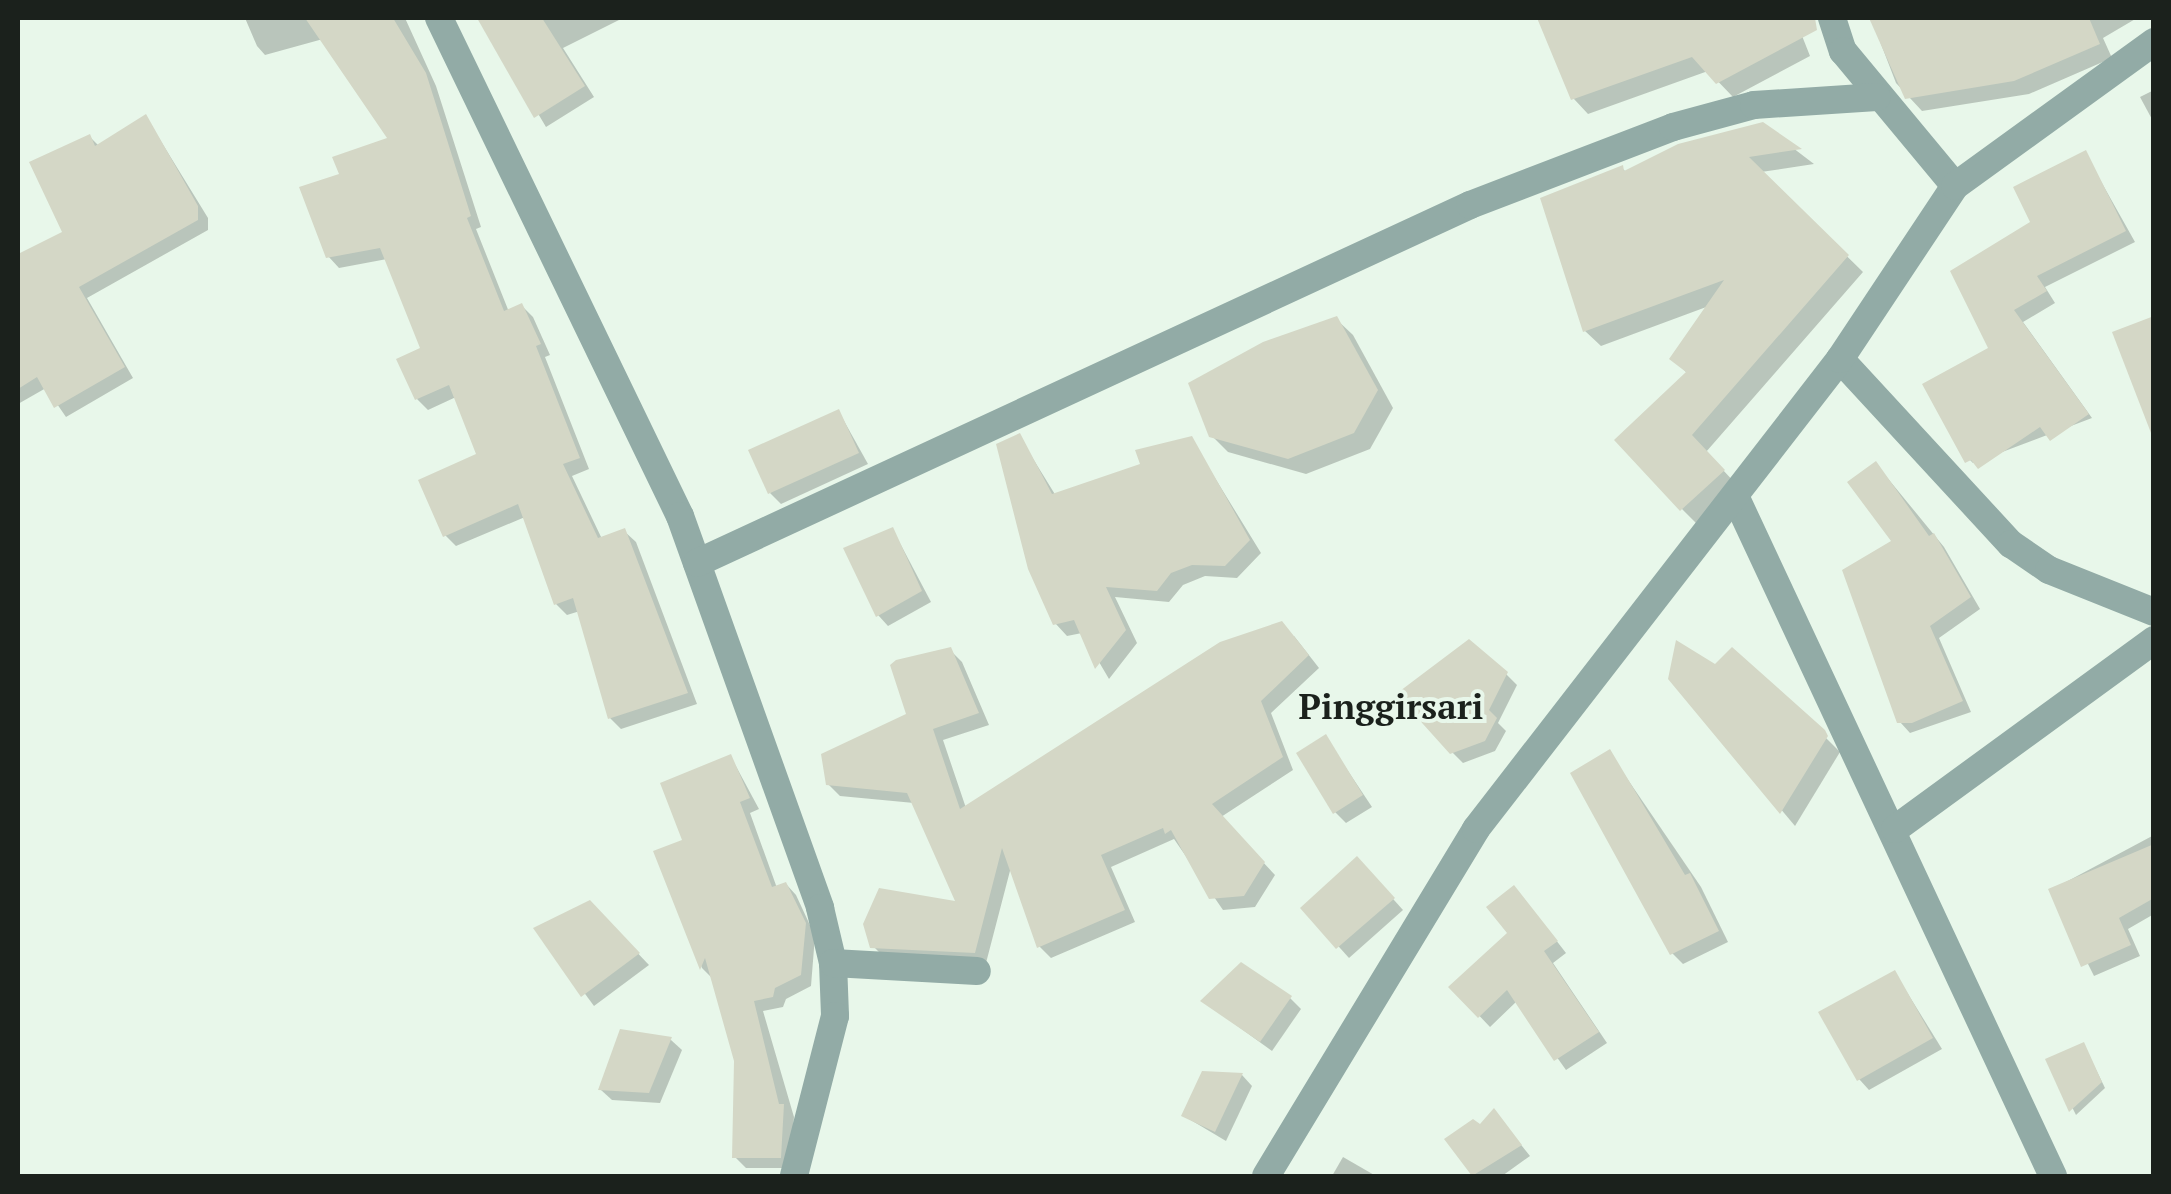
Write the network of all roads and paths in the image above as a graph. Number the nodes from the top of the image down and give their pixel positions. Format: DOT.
graph roads {
  1 [pos="439,18"];
  2 [pos="1832,18"];
  3 [pos="2154,42"];
  4 [pos="1877,97"];
  5 [pos="1955,186"];
  6 [pos="1840,359"];
  7 [pos="1736,496"];
  8 [pos="697,563"];
  9 [pos="2154,612"];
  10 [pos="2154,640"];
  11 [pos="1895,829"];
  12 [pos="833,963"];
  13 [pos="977,971"];
  14 [pos="794,1176"];
  15 [pos="1266,1176"];
  16 [pos="2054,1176"];
  1 -- 8 [label="street"];
  2 -- 4 [label="street"];
  3 -- 5 [label="street"];
  4 -- 5 [label="street"];
  4 -- 8 [label="street"];
  5 -- 6 [label="street"];
  6 -- 7 [label="street"];
  6 -- 9 [label="street"];
  7 -- 11 [label="street"];
  7 -- 15 [label="street"];
  8 -- 12 [label="street"];
  10 -- 11 [label="street"];
  11 -- 16 [label="street"];
  12 -- 13 [label="street"];
  12 -- 14 [label="street"];
}
